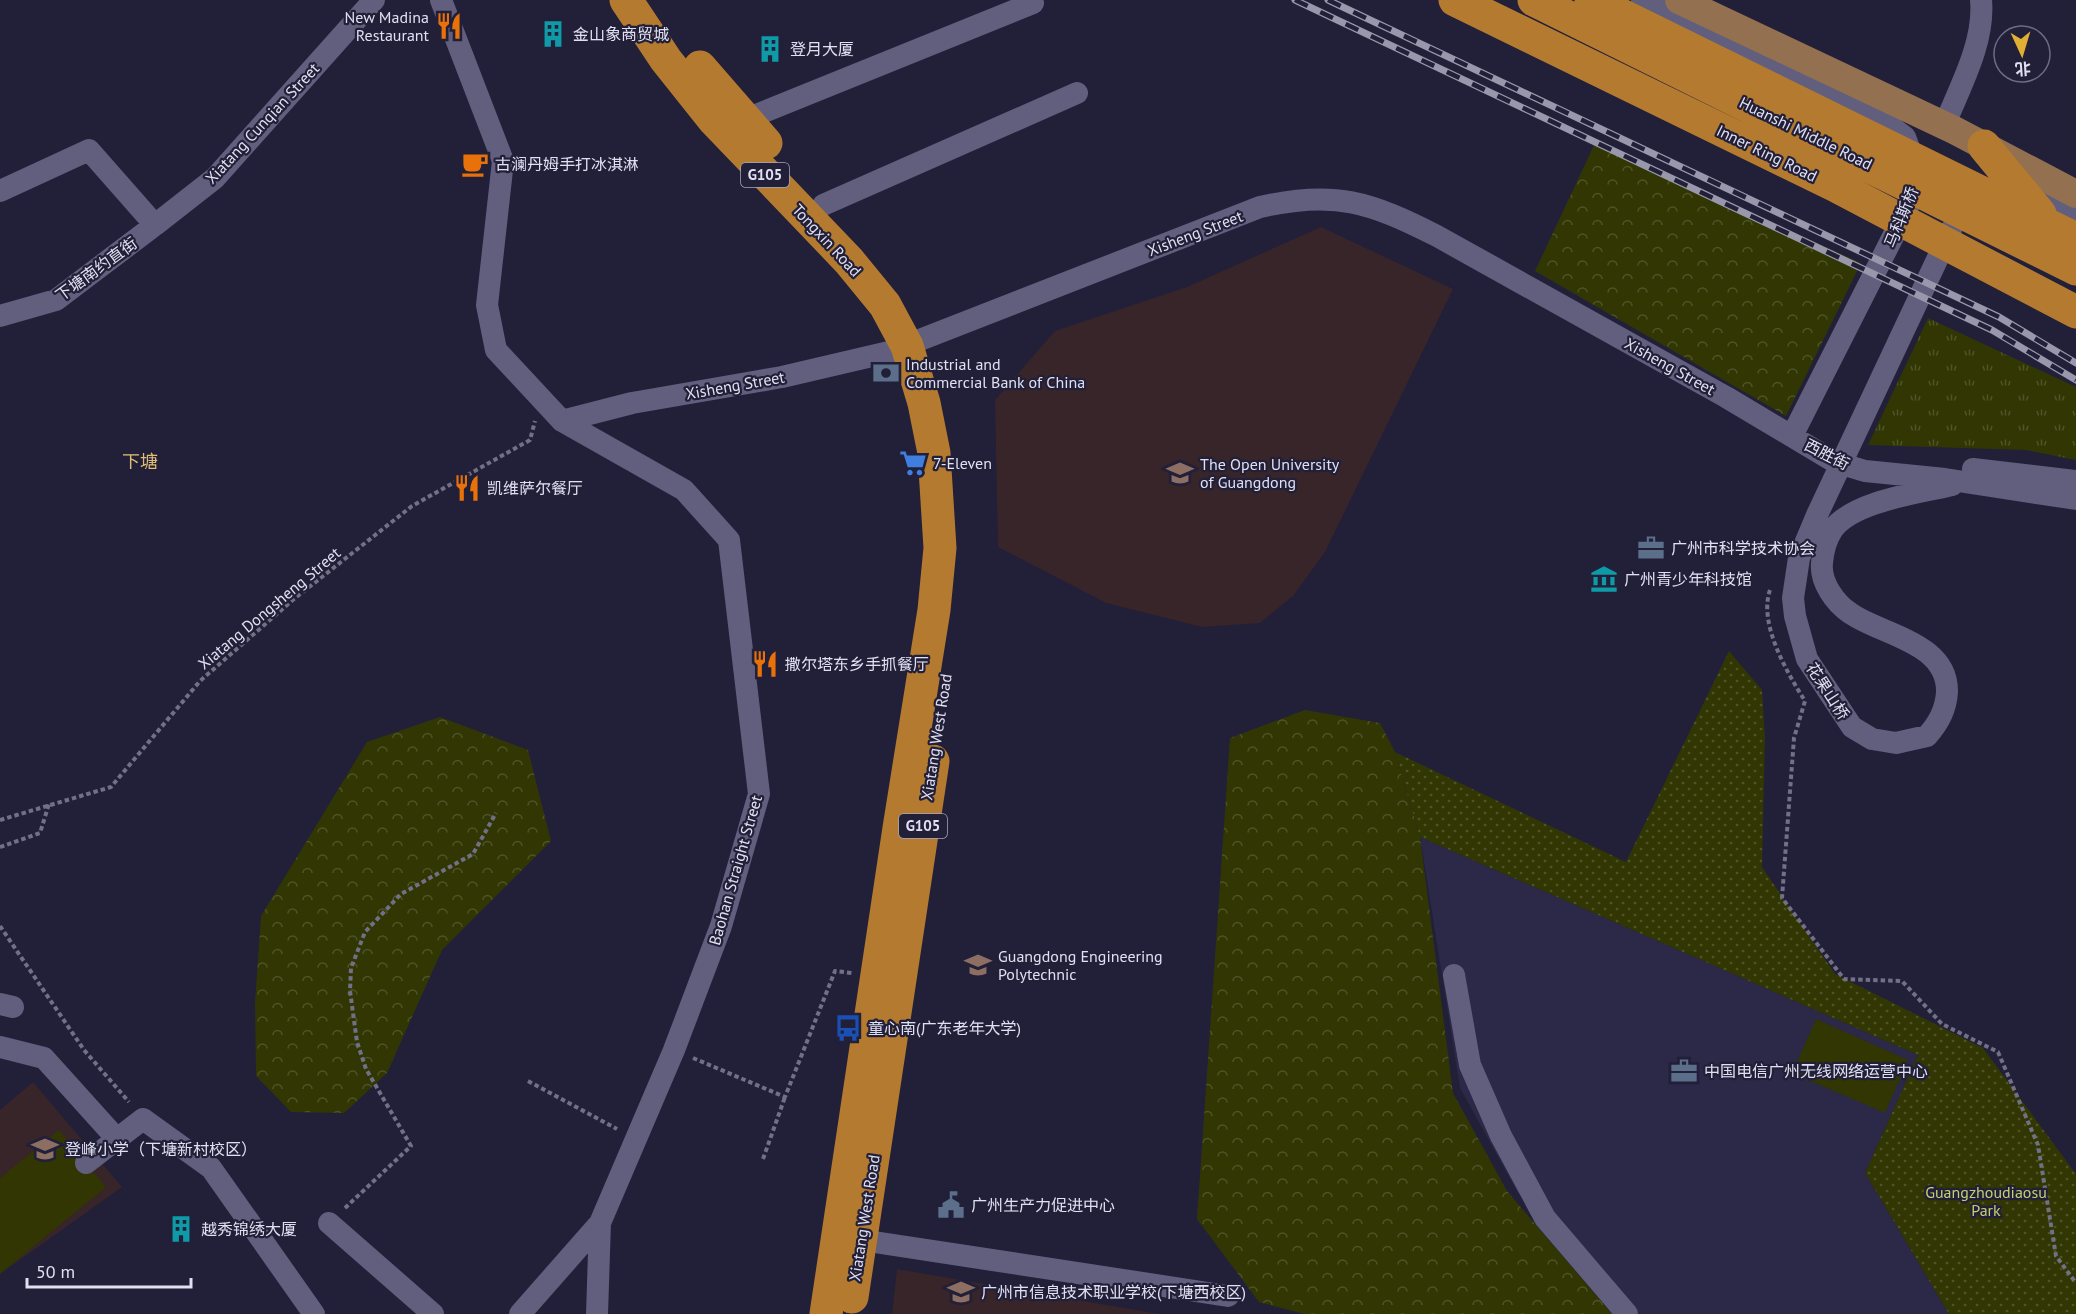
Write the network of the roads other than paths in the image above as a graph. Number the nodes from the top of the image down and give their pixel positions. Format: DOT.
graph roads {
  1 [pos="374,0"];
  2 [pos="441,0"];
  3 [pos="626,0"];
  4 [pos="652,0"];
  5 [pos="1455,0"];
  6 [pos="1480,0"];
  7 [pos="1504,0"];
  8 [pos="1534,0"];
  9 [pos="1591,0"];
  10 [pos="1642,0"];
  11 [pos="1679,0"];
  12 [pos="1981,0"];
  13 [pos="1033,3"];
  14 [pos="1077,93"];
  15 [pos="744,120"];
  16 [pos="1944,126"];
  17 [pos="1984,146"];
  18 [pos="0,191"];
  19 [pos="2076,194"];
  20 [pos="823,205"];
  21 [pos="155,225"];
  22 [pos="2067,226"];
  23 [pos="2076,269"];
  24 [pos="2076,287"];
  25 [pos="2076,303"];
  26 [pos="2076,312"];
  27 [pos="0,316"];
  28 [pos="916,343"];
  29 [pos="562,421"];
  30 [pos="1792,436"];
  31 [pos="2076,481"];
  32 [pos="1964,482"];
  33 [pos="2076,499"];
  34 [pos="1454,975"];
  35 [pos="0,1047"];
  36 [pos="117,1139"];
  37 [pos="86,1163"];
  38 [pos="329,1223"];
  39 [pos="600,1223"];
  40 [pos="861,1240"];
  41 [pos="1228,1296"];
  42 [pos="314,1314"];
  43 [pos="433,1314"];
  44 [pos="520,1314"];
  45 [pos="597,1314"];
  46 [pos="826,1314"];
  47 [pos="849,1314"];
  48 [pos="1627,1314"];
  1 -- 21 [label="street, Xiatang Cunqian Street"];
  2 -- 29 [label="street, Baohan Straight Street"];
  3 -- 28 [label="highway, Tongxin Road / G105"];
  4 -- 15 [label="highway, Tongxin Road / G105"];
  5 -- 26 [label="highway, Inner Ring Road"];
  6 -- 25 [label="highway"];
  7 -- 24 [label="highway, Inner Ring Road"];
  8 -- 23 [label="highway, Huanshi Middle Road"];
  9 -- 22 [label="highway, Huanshi Middle Road"];
  10 -- 30 [label="street, 马科斯桥"];
  11 -- 16 [label="main road"];
  12 -- 16 [label="street"];
  13 -- 15 [label="street"];
  14 -- 20 [label="street"];
  15 -- 20 [label="highway, Tongxin Road / G105"];
  16 -- 17 [label="main road"];
  17 -- 19 [label="main road"];
  17 -- 22 [label="highway"];
  18 -- 21 [label="street"];
  20 -- 28 [label="highway, Tongxin Road / G105"];
  21 -- 27 [label="street, 下塘南约直街"];
  22 -- 32 [label="street, 花果山桥"];
  28 -- 29 [label="street, Xisheng Street"];
  28 -- 30 [label="street, Xisheng Street"];
  28 -- 40 [label="highway, Xiatang West Road / G105"];
  28 -- 46 [label="highway, Xiatang West Road / G105"];
  29 -- 39 [label="street, Baohan Straight Street"];
  30 -- 31 [label="street, 西胜街"];
  30 -- 32 [label="street, 西胜街"];
  32 -- 33 [label="street, 西胜街"];
  34 -- 48 [label="street"];
  35 -- 36 [label="street"];
  36 -- 37 [label="street"];
  36 -- 42 [label="street"];
  38 -- 43 [label="street"];
  39 -- 44 [label="street, Baohan Straight Street"];
  39 -- 45 [label="street"];
  40 -- 41 [label="street"];
  40 -- 47 [label="highway, Xiatang West Road / G105"];
}
